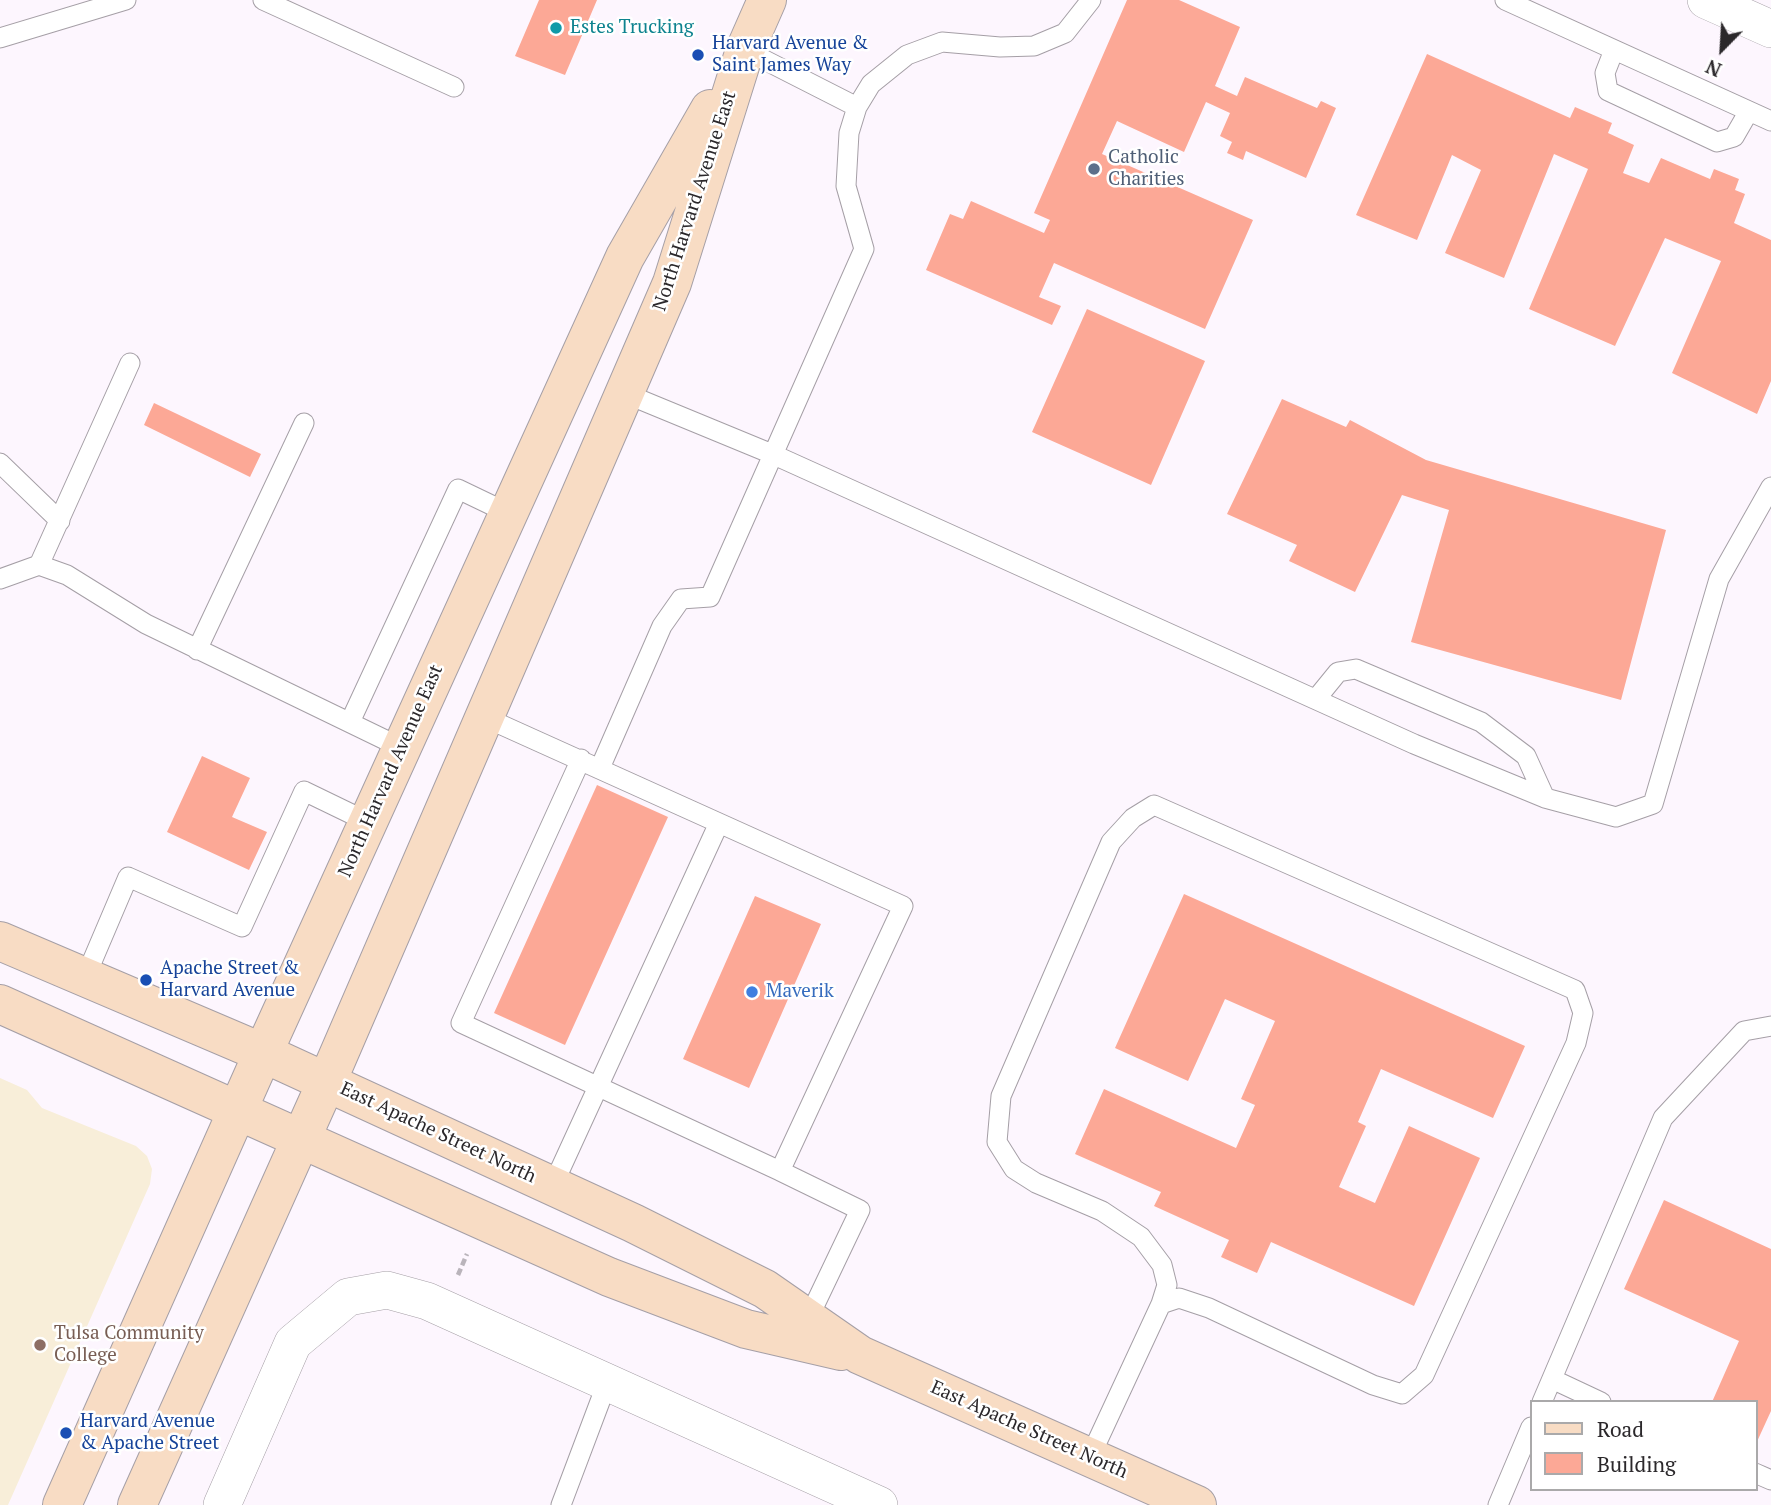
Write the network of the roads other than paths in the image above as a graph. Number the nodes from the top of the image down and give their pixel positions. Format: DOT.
graph roads {
  1 [pos="126,0"];
  2 [pos="263,0"];
  3 [pos="767,0"];
  4 [pos="1091,0"];
  5 [pos="1505,0"];
  6 [pos="1726,4"];
  7 [pos="1771,29"];
  8 [pos="0,38"];
  9 [pos="745,50"];
  10 [pos="1614,50"];
  11 [pos="454,87"];
  12 [pos="858,107"];
  13 [pos="1749,111"];
  14 [pos="1771,121"];
  15 [pos="130,363"];
  16 [pos="624,393"];
  17 [pos="304,423"];
  18 [pos="772,454"];
  19 [pos="0,463"];
  20 [pos="1771,487"];
  21 [pos="508,513"];
  22 [pos="60,521"];
  23 [pos="39,565"];
  24 [pos="0,579"];
  25 [pos="197,650"];
  26 [pos="1316,699"];
  27 [pos="484,717"];
  28 [pos="350,722"];
  29 [pos="402,748"];
  30 [pos="581,759"];
  31 [pos="600,768"];
  32 [pos="1545,798"];
  33 [pos="368,822"];
  34 [pos="719,823"];
  35 [pos="0,941"];
  36 [pos="85,978"];
  37 [pos="0,1004"];
  38 [pos="1771,1026"];
  39 [pos="263,1053"];
  40 [pos="327,1082"];
  41 [pos="598,1087"];
  42 [pos="239,1109"];
  43 [pos="302,1137"];
  44 [pos="780,1171"];
  45 [pos="553,1185"];
  46 [pos="1161,1304"];
  47 [pos="808,1319"];
  48 [pos="860,1355"];
  49 [pos="1552,1379"];
  50 [pos="607,1383"];
  51 [pos="1543,1400"];
  52 [pos="1597,1400"];
  53 [pos="1530,1429"];
  54 [pos="1090,1457"];
  55 [pos="62,1505"];
  56 [pos="136,1505"];
  57 [pos="222,1505"];
  58 [pos="561,1505"];
  59 [pos="879,1505"];
  60 [pos="1197,1505"];
  61 [pos="1498,1505"];
  1 -- 8 [label="lane"];
  2 -- 11 [label="lane"];
  3 -- 9 [label="main road, North Harvard Avenue East"];
  4 -- 12 [label="lane"];
  5 -- 10 [label="lane"];
  6 -- 7 [label="street"];
  9 -- 12 [label="lane"];
  9 -- 16 [label="main road, North Harvard Avenue East"];
  9 -- 21 [label="main road, North Harvard Avenue East"];
  10 -- 13 [label="lane"];
  10 -- 13 [label="lane"];
  12 -- 18 [label="lane"];
  13 -- 14 [label="lane"];
  15 -- 22 [label="lane"];
  16 -- 18 [label="lane"];
  16 -- 27 [label="main road, North Harvard Avenue East"];
  17 -- 25 [label="lane"];
  18 -- 26 [label="lane"];
  18 -- 31 [label="lane"];
  19 -- 22 [label="lane"];
  20 -- 32 [label="lane"];
  21 -- 28 [label="lane"];
  21 -- 29 [label="main road, North Harvard Avenue East"];
  22 -- 23 [label="lane"];
  23 -- 24 [label="lane"];
  23 -- 25 [label="lane"];
  25 -- 28 [label="lane"];
  26 -- 32 [label="lane"];
  26 -- 32 [label="lane"];
  27 -- 30 [label="lane"];
  27 -- 40 [label="main road, North Harvard Avenue East"];
  28 -- 29 [label="lane"];
  29 -- 33 [label="main road, North Harvard Avenue East"];
  30 -- 31 [label="lane"];
  30 -- 41 [label="lane"];
  31 -- 34 [label="lane"];
  33 -- 36 [label="lane"];
  33 -- 39 [label="main road, North Harvard Avenue East"];
  34 -- 41 [label="lane"];
  34 -- 44 [label="lane"];
  35 -- 36 [label="main road, East Apache Street North"];
  36 -- 39 [label="main road, East Apache Street North"];
  37 -- 42 [label="main road, East Apache Street North"];
  38 -- 49 [label="lane"];
  39 -- 40 [label="main road, East Apache Street North"];
  39 -- 42 [label="main road, North Harvard Avenue East"];
  40 -- 43 [label="main road, North Harvard Avenue East"];
  40 -- 45 [label="main road, East Apache Street North"];
  41 -- 44 [label="lane"];
  41 -- 45 [label="lane"];
  42 -- 43 [label="main road, East Apache Street North"];
  42 -- 55 [label="main road, North Harvard Avenue East"];
  43 -- 48 [label="main road, East Apache Street North"];
  43 -- 56 [label="main road, North Harvard Avenue East"];
  44 -- 47 [label="lane"];
  45 -- 47 [label="main road, East Apache Street North"];
  46 -- 46 [label="lane"];
  46 -- 54 [label="lane"];
  47 -- 48 [label="main road, East Apache Street North"];
  48 -- 54 [label="main road, East Apache Street North"];
  49 -- 51 [label="lane"];
  49 -- 52 [label="lane"];
  50 -- 57 [label="street"];
  50 -- 58 [label="lane"];
  50 -- 59 [label="street"];
  53 -- 61 [label="lane"];
  54 -- 60 [label="main road, East Apache Street North"];
}
